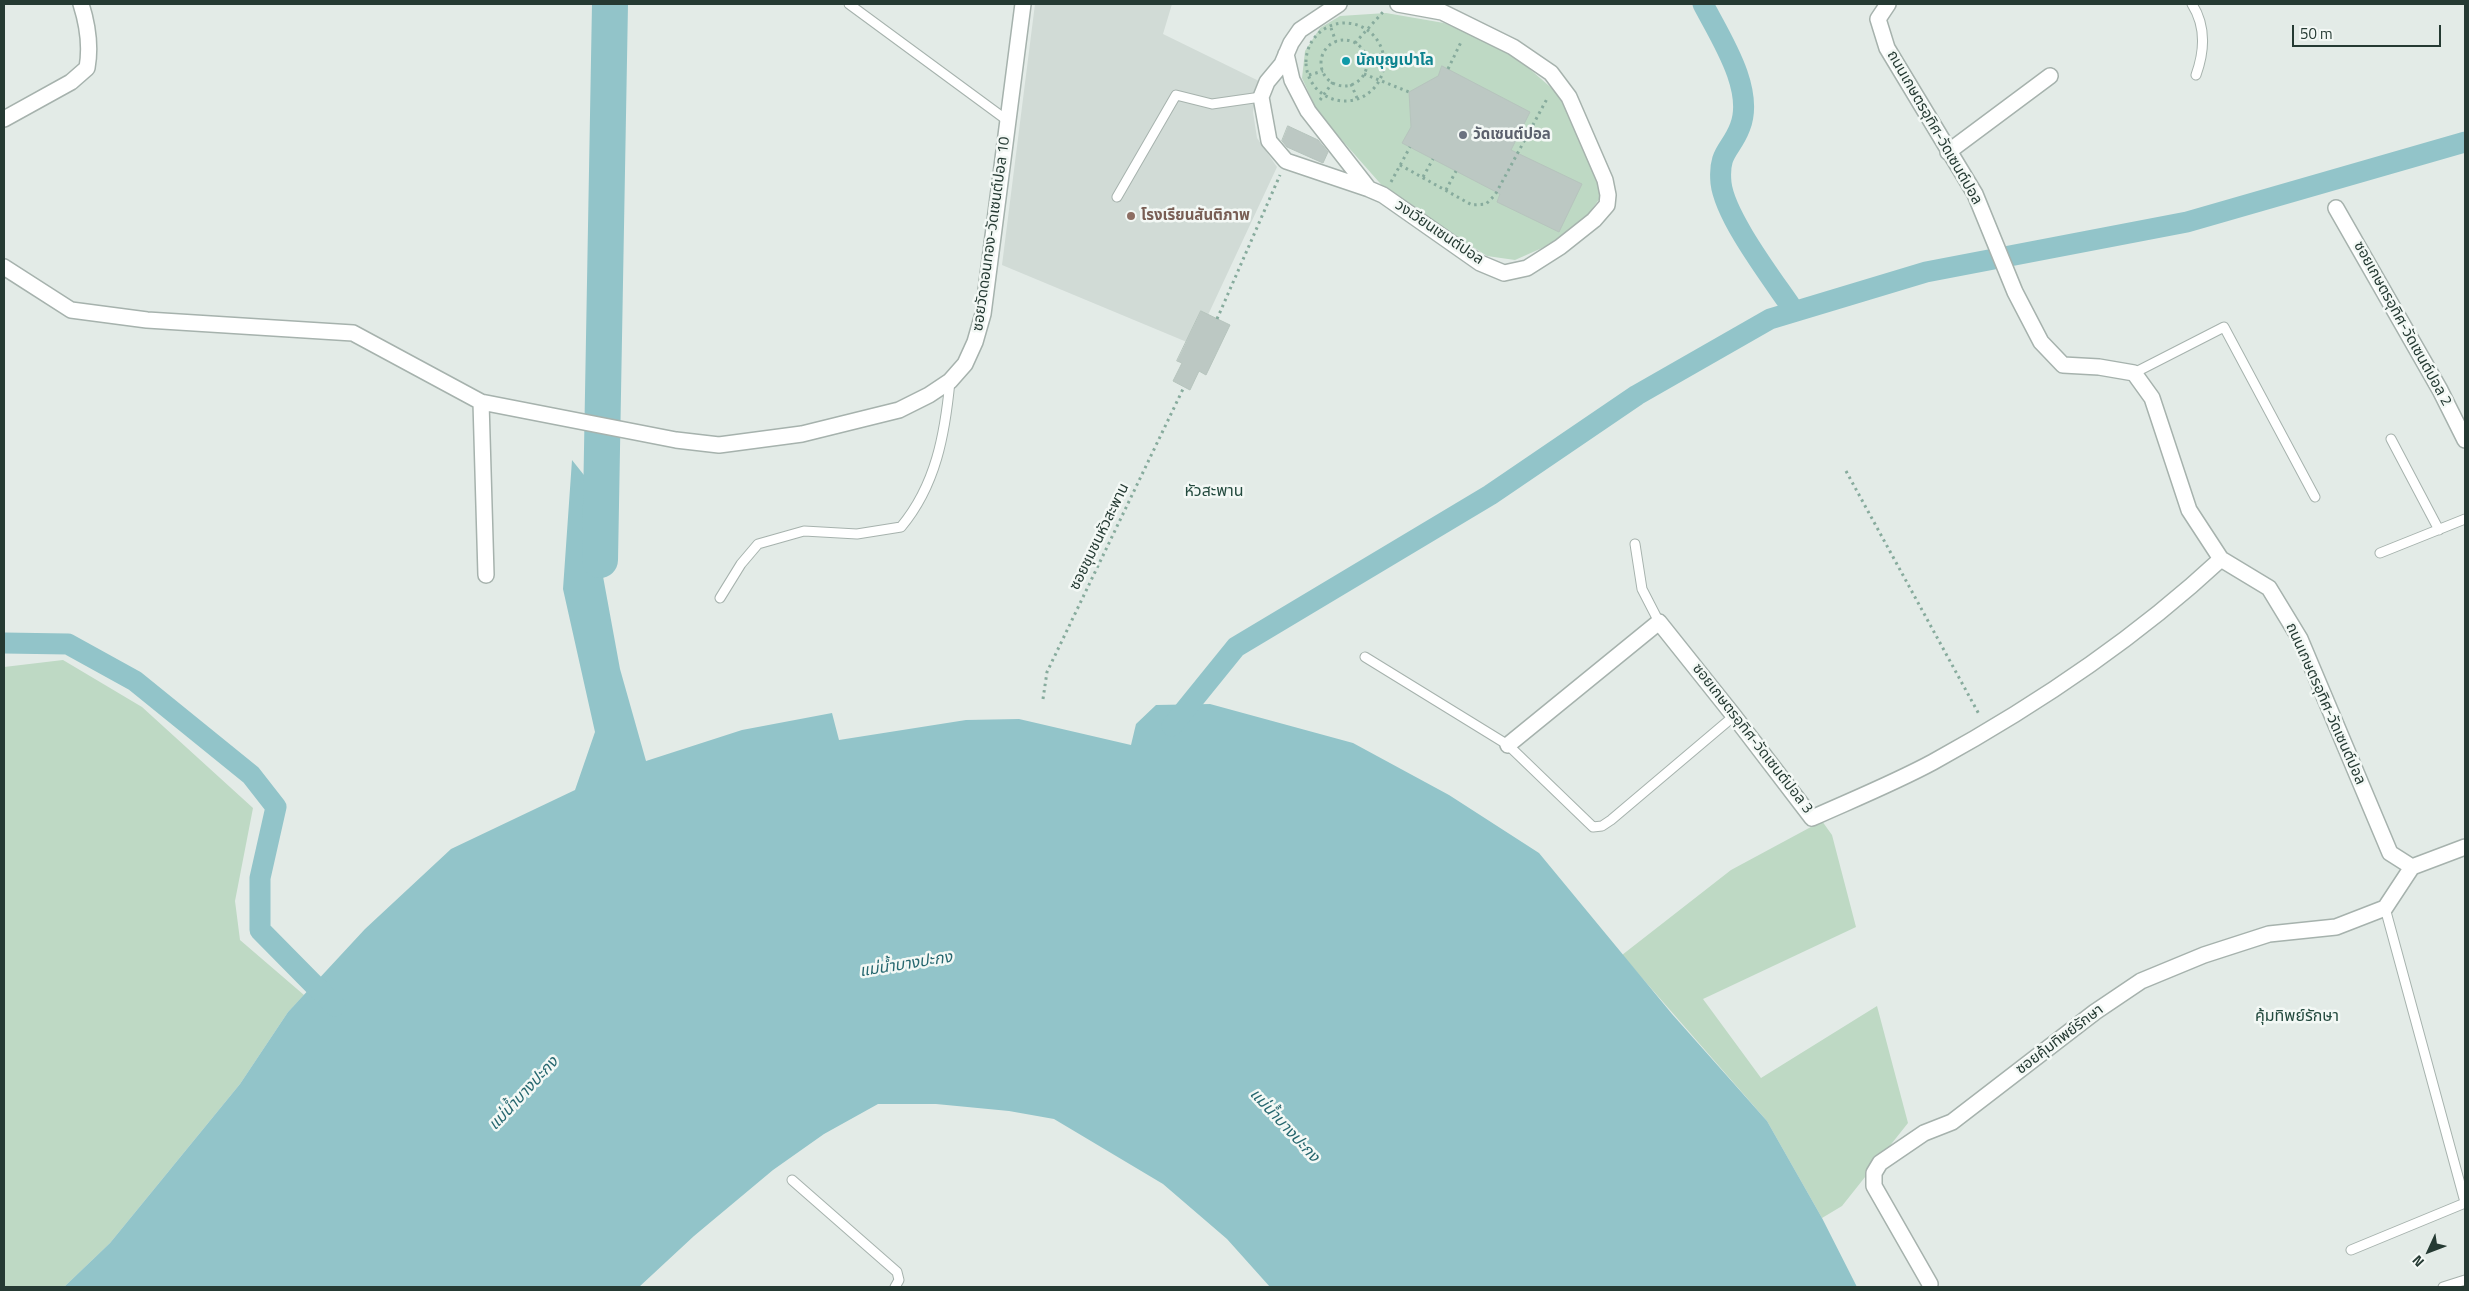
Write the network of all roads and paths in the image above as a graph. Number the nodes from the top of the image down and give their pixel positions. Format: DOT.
graph roads {
  1 [pos="83,4"];
  2 [pos="849,4"];
  3 [pos="1023,4"];
  4 [pos="1339,4"];
  5 [pos="1888,4"];
  6 [pos="2192,4"];
  7 [pos="1391,7"];
  8 [pos="1439,8"];
  9 [pos="1470,25"];
  10 [pos="1330,26"];
  11 [pos="1367,30"];
  12 [pos="1336,42"];
  13 [pos="1355,43"];
  14 [pos="1286,54"];
  15 [pos="1383,54"];
  16 [pos="1366,59"];
  17 [pos="1448,69"];
  18 [pos="1323,71"];
  19 [pos="1364,74"];
  20 [pos="1309,75"];
  21 [pos="2196,75"];
  22 [pos="2050,76"];
  23 [pos="1379,80"];
  24 [pos="1556,81"];
  25 [pos="1352,84"];
  26 [pos="1409,92"];
  27 [pos="1260,97"];
  28 [pos="1357,98"];
  29 [pos="4,119"];
  30 [pos="1008,121"];
  31 [pos="1410,147"];
  32 [pos="1948,152"];
  33 [pos="1433,159"];
  34 [pos="1286,161"];
  35 [pos="1400,165"];
  36 [pos="1456,171"];
  37 [pos="1423,177"];
  38 [pos="1369,188"];
  39 [pos="1446,190"];
  40 [pos="1383,195"];
  41 [pos="1117,197"];
  42 [pos="2336,208"];
  43 [pos="4,267"];
  44 [pos="1217,319"];
  45 [pos="2134,373"];
  46 [pos="950,381"];
  47 [pos="1184,387"];
  48 [pos="481,402"];
  49 [pos="2391,439"];
  50 [pos="2465,440"];
  51 [pos="1846,471"];
  52 [pos="2315,497"];
  53 [pos="2465,519"];
  54 [pos="2439,530"];
  55 [pos="1635,544"];
  56 [pos="2380,553"];
  57 [pos="2221,559"];
  58 [pos="486,575"];
  59 [pos="720,598"];
  60 [pos="1659,622"];
  61 [pos="1364,656"];
  62 [pos="1043,699"];
  63 [pos="1734,716"];
  64 [pos="1988,730"];
  65 [pos="1508,745"];
  66 [pos="2465,847"];
  67 [pos="2412,868"];
  68 [pos="2385,908"];
  69 [pos="792,1180"];
  70 [pos="2465,1202"];
  71 [pos="2351,1250"];
  72 [pos="2465,1280"];
  73 [pos="1930,1284"];
  74 [pos="895,1287"];
  75 [pos="2443,1287"];
  1 -- 29 [label="street"];
  2 -- 30 [label="lane"];
  3 -- 30 [label="street, ซอยวัดดอนทอง-วัดเซนต์ปอล 10"];
  4 -- 14 [label="street"];
  5 -- 32 [label="street, ถนนเกษตรอุทิศ-วัดเซนต์ปอล"];
  6 -- 21 [label="lane"];
  7 -- 8 [label="street, วงเวียนเซนต์ปอล"];
  7 -- 11 [label="path"];
  8 -- 9 [label="street, วงเวียนเซนต์ปอล"];
  9 -- 17 [label="path"];
  9 -- 24 [label="street, วงเวียนเซนต์ปอล"];
  10 -- 11 [label="path"];
  10 -- 12 [label="path"];
  10 -- 20 [label="path"];
  11 -- 13 [label="path"];
  11 -- 15 [label="path"];
  12 -- 13 [label="path"];
  12 -- 18 [label="path"];
  13 -- 16 [label="path"];
  14 -- 27 [label="street"];
  14 -- 38 [label="street, วงเวียนเซนต์ปอล"];
  15 -- 16 [label="path"];
  15 -- 23 [label="path"];
  16 -- 19 [label="path"];
  18 -- 20 [label="path"];
  18 -- 25 [label="path"];
  19 -- 23 [label="path"];
  19 -- 25 [label="path"];
  20 -- 28 [label="path"];
  22 -- 32 [label="street"];
  23 -- 26 [label="path"];
  23 -- 28 [label="path"];
  24 -- 39 [label="path"];
  24 -- 40 [label="street, วงเวียนเซนต์ปอล"];
  25 -- 28 [label="path"];
  27 -- 34 [label="street"];
  27 -- 41 [label="lane"];
  30 -- 46 [label="street, ซอยวัดดอนทอง-วัดเซนต์ปอล 10"];
  31 -- 35 [label="path"];
  32 -- 45 [label="street, ถนนเกษตรอุทิศ-วัดเซนต์ปอล"];
  33 -- 37 [label="path"];
  34 -- 38 [label="street, วงเวียนเซนต์ปอล"];
  34 -- 44 [label="path"];
  35 -- 37 [label="path"];
  35 -- 40 [label="path"];
  36 -- 39 [label="path"];
  37 -- 39 [label="path"];
  38 -- 40 [label="street, วงเวียนเซนต์ปอล"];
  42 -- 50 [label="street, ซอยเกษตรอุทิศ-วัดเซนต์ปอล 2"];
  43 -- 48 [label="street, ซอยวัดดอนทอง-วัดเซนต์ปอล 10"];
  45 -- 52 [label="lane"];
  45 -- 57 [label="street, ถนนเกษตรอุทิศ-วัดเซนต์ปอล"];
  46 -- 48 [label="street, ซอยวัดดอนทอง-วัดเซนต์ปอล 10"];
  46 -- 59 [label="lane"];
  47 -- 62 [label="path, ซอยชุมชนหัวสะพาน"];
  48 -- 58 [label="street"];
  49 -- 54 [label="lane"];
  51 -- 64 [label="path"];
  53 -- 54 [label="lane"];
  54 -- 56 [label="lane"];
  55 -- 60 [label="lane"];
  57 -- 64 [label="street, ซอยเกษตรอุทิศ-วัดเซนต์ปอล 3"];
  57 -- 67 [label="street, ถนนเกษตรอุทิศ-วัดเซนต์ปอล"];
  60 -- 63 [label="street, ซอยเกษตรอุทิศ-วัดเซนต์ปอล 3"];
  60 -- 65 [label="street"];
  61 -- 65 [label="lane"];
  63 -- 64 [label="street, ซอยเกษตรอุทิศ-วัดเซนต์ปอล 3"];
  63 -- 65 [label="lane"];
  66 -- 67 [label="street"];
  67 -- 68 [label="street"];
  68 -- 70 [label="lane"];
  68 -- 73 [label="street, ซอยคุ้มทิพย์รักษา"];
  69 -- 74 [label="lane"];
  70 -- 71 [label="lane"];
  72 -- 75 [label="lane"];
}
